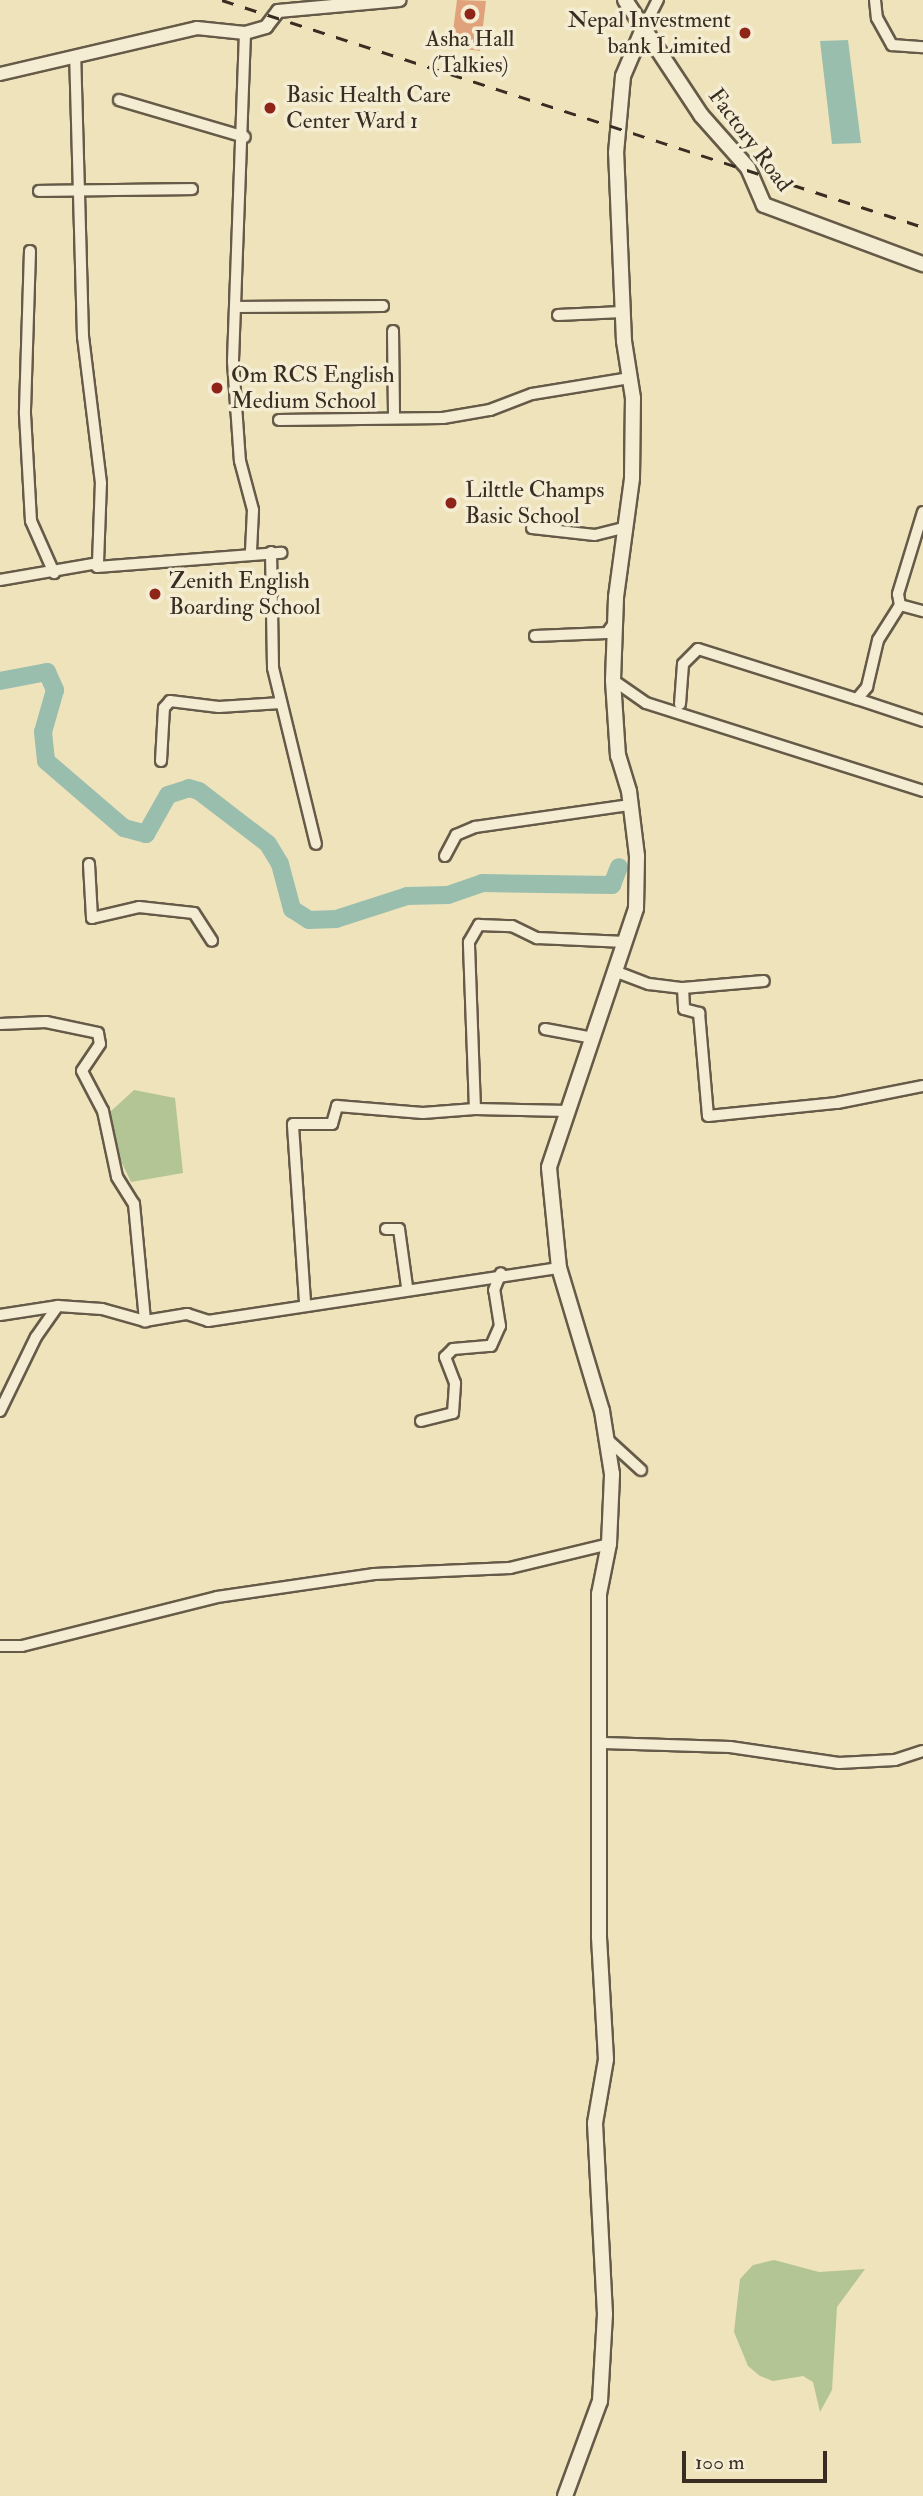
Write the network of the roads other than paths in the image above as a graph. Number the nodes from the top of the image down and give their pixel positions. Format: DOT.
graph roads {
  1 [pos="400,0"];
  2 [pos="625,0"];
  3 [pos="658,0"];
  4 [pos="875,0"];
  5 [pos="277,6"];
  6 [pos="643,29"];
  7 [pos="245,33"];
  8 [pos="923,47"];
  9 [pos="75,57"];
  10 [pos="0,74"];
  11 [pos="119,100"];
  12 [pos="245,137"];
  13 [pos="192,189"];
  14 [pos="83,190"];
  15 [pos="39,191"];
  16 [pos="30,251"];
  17 [pos="923,264"];
  18 [pos="383,306"];
  19 [pos="235,307"];
  20 [pos="622,312"];
  21 [pos="558,315"];
  22 [pos="393,331"];
  23 [pos="630,378"];
  24 [pos="394,415"];
  25 [pos="279,420"];
  26 [pos="923,512"];
  27 [pos="626,527"];
  28 [pos="532,528"];
  29 [pos="251,551"];
  30 [pos="97,567"];
  31 [pos="54,573"];
  32 [pos="0,580"];
  33 [pos="900,605"];
  34 [pos="923,611"];
  35 [pos="615,622"];
  36 [pos="535,636"];
  37 [pos="613,680"];
  38 [pos="857,699"];
  39 [pos="281,703"];
  40 [pos="680,704"];
  41 [pos="923,721"];
  42 [pos="161,761"];
  43 [pos="923,791"];
  44 [pos="630,805"];
  45 [pos="316,844"];
  46 [pos="444,856"];
  47 [pos="89,864"];
  48 [pos="212,941"];
  49 [pos="626,942"];
  50 [pos="617,972"];
  51 [pos="764,981"];
  52 [pos="683,988"];
  53 [pos="0,1024"];
  54 [pos="545,1029"];
  55 [pos="593,1038"];
  56 [pos="923,1086"];
  57 [pos="475,1109"];
  58 [pos="568,1111"];
  59 [pos="386,1229"];
  60 [pos="559,1268"];
  61 [pos="501,1273"];
  62 [pos="407,1287"];
  63 [pos="305,1302"];
  64 [pos="58,1306"];
  65 [pos="0,1315"];
  66 [pos="145,1321"];
  67 [pos="0,1410"];
  68 [pos="421,1422"];
  69 [pos="607,1439"];
  70 [pos="641,1470"];
  71 [pos="609,1544"];
  72 [pos="0,1646"];
  73 [pos="603,1743"];
  74 [pos="923,1751"];
  75 [pos="565,2496"];
  1 -- 5 [label="street"];
  2 -- 6 [label="main road, Factory Road"];
  3 -- 6 [label="street"];
  4 -- 8 [label="street"];
  5 -- 7 [label="street"];
  6 -- 17 [label="main road, Factory Road"];
  6 -- 20 [label="main road"];
  7 -- 9 [label="street"];
  7 -- 12 [label="street"];
  9 -- 10 [label="street"];
  9 -- 14 [label="street"];
  11 -- 12 [label="street"];
  12 -- 19 [label="street"];
  13 -- 14 [label="street"];
  14 -- 15 [label="street"];
  14 -- 30 [label="street"];
  16 -- 31 [label="street"];
  18 -- 19 [label="street"];
  19 -- 29 [label="street"];
  20 -- 21 [label="street"];
  20 -- 23 [label="main road"];
  22 -- 24 [label="street"];
  23 -- 24 [label="street"];
  23 -- 27 [label="main road"];
  24 -- 25 [label="street"];
  26 -- 33 [label="street"];
  27 -- 28 [label="street"];
  27 -- 35 [label="main road"];
  29 -- 30 [label="street"];
  29 -- 39 [label="street"];
  30 -- 31 [label="street"];
  31 -- 32 [label="street"];
  33 -- 34 [label="street"];
  33 -- 38 [label="street"];
  35 -- 36 [label="street"];
  35 -- 37 [label="main road"];
  37 -- 43 [label="street"];
  37 -- 44 [label="main road"];
  38 -- 40 [label="street"];
  38 -- 41 [label="street"];
  39 -- 42 [label="street"];
  39 -- 45 [label="street"];
  44 -- 46 [label="street"];
  44 -- 49 [label="main road"];
  47 -- 48 [label="street"];
  49 -- 50 [label="main road"];
  49 -- 57 [label="street"];
  50 -- 52 [label="street"];
  50 -- 55 [label="main road"];
  51 -- 52 [label="street"];
  52 -- 56 [label="street"];
  53 -- 66 [label="street"];
  54 -- 55 [label="street"];
  55 -- 58 [label="main road"];
  57 -- 58 [label="street"];
  57 -- 63 [label="street"];
  58 -- 60 [label="main road"];
  59 -- 62 [label="street"];
  60 -- 61 [label="street"];
  60 -- 69 [label="main road"];
  61 -- 62 [label="street"];
  61 -- 68 [label="street"];
  62 -- 63 [label="street"];
  63 -- 66 [label="street"];
  64 -- 65 [label="street"];
  64 -- 66 [label="street"];
  64 -- 67 [label="street"];
  69 -- 70 [label="street"];
  69 -- 71 [label="main road"];
  71 -- 72 [label="street"];
  71 -- 73 [label="main road"];
  73 -- 74 [label="street"];
  73 -- 75 [label="main road"];
}
